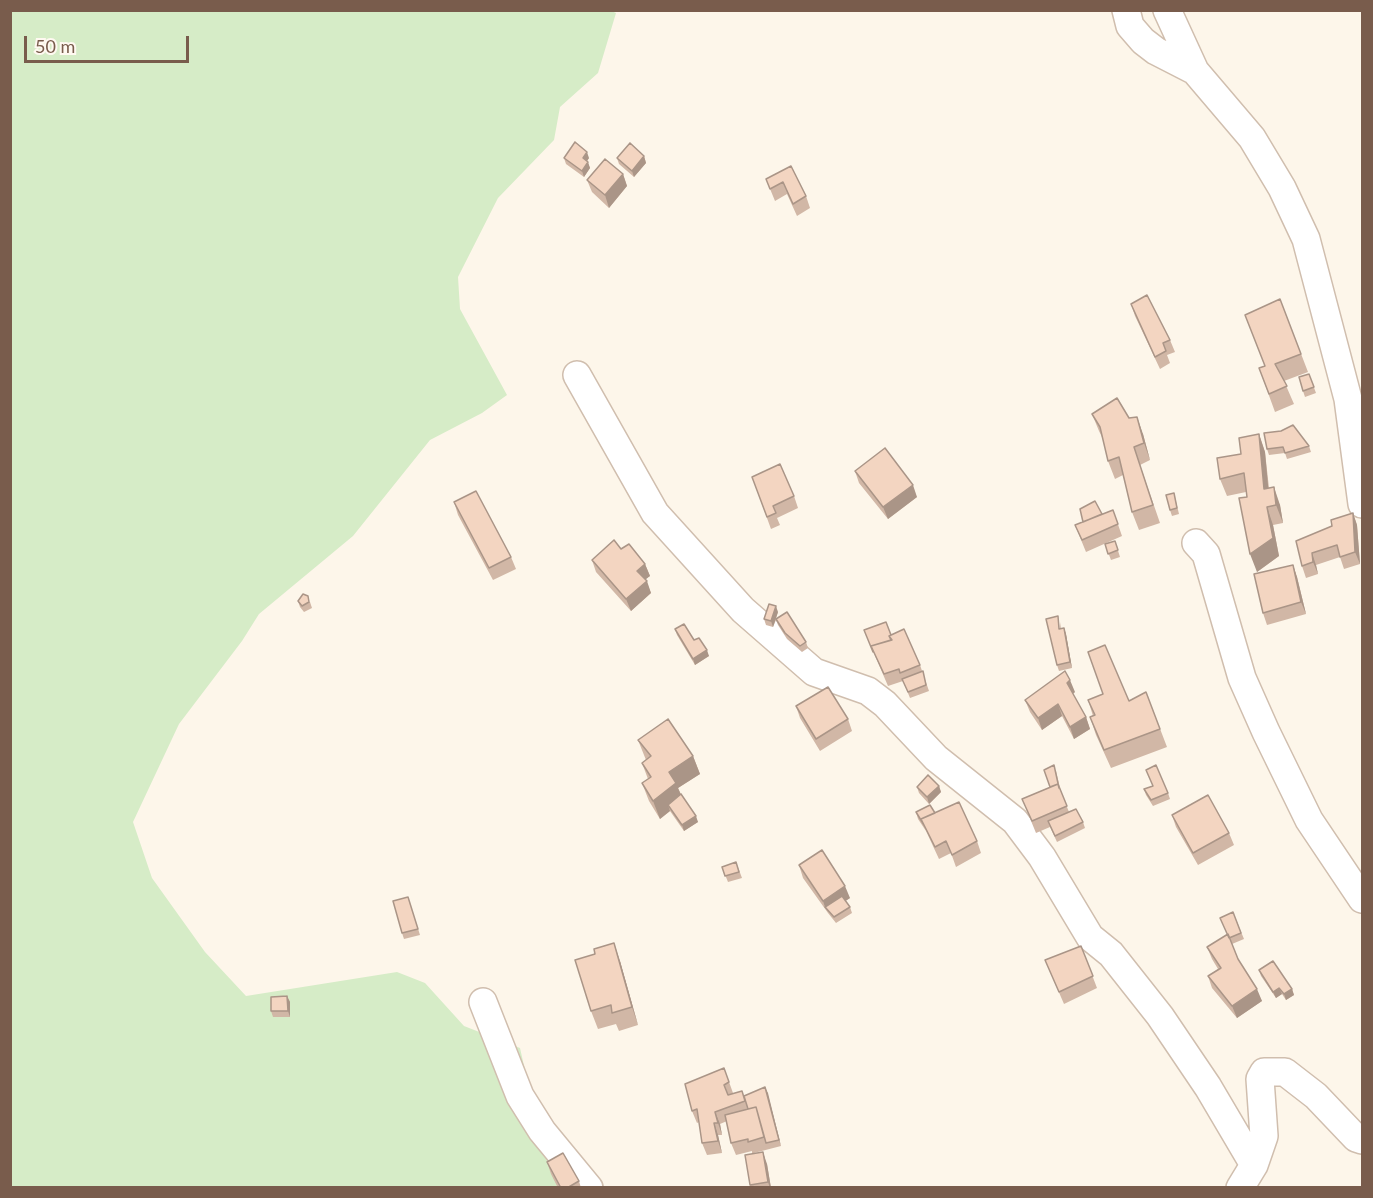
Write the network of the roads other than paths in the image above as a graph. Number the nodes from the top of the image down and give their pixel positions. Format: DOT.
graph roads {
  1 [pos="1126,10"];
  2 [pos="1167,10"];
  3 [pos="1195,71"];
  4 [pos="577,375"];
  5 [pos="1362,504"];
  6 [pos="1196,543"];
  7 [pos="1362,893"];
  8 [pos="483,1002"];
  9 [pos="1362,1140"];
  10 [pos="1247,1177"];
  11 [pos="589,1188"];
  1 -- 3 [label="street"];
  2 -- 3 [label="street"];
  3 -- 5 [label="street"];
  4 -- 10 [label="street"];
  6 -- 7 [label="street"];
  8 -- 11 [label="street"];
  9 -- 10 [label="street"];
}
